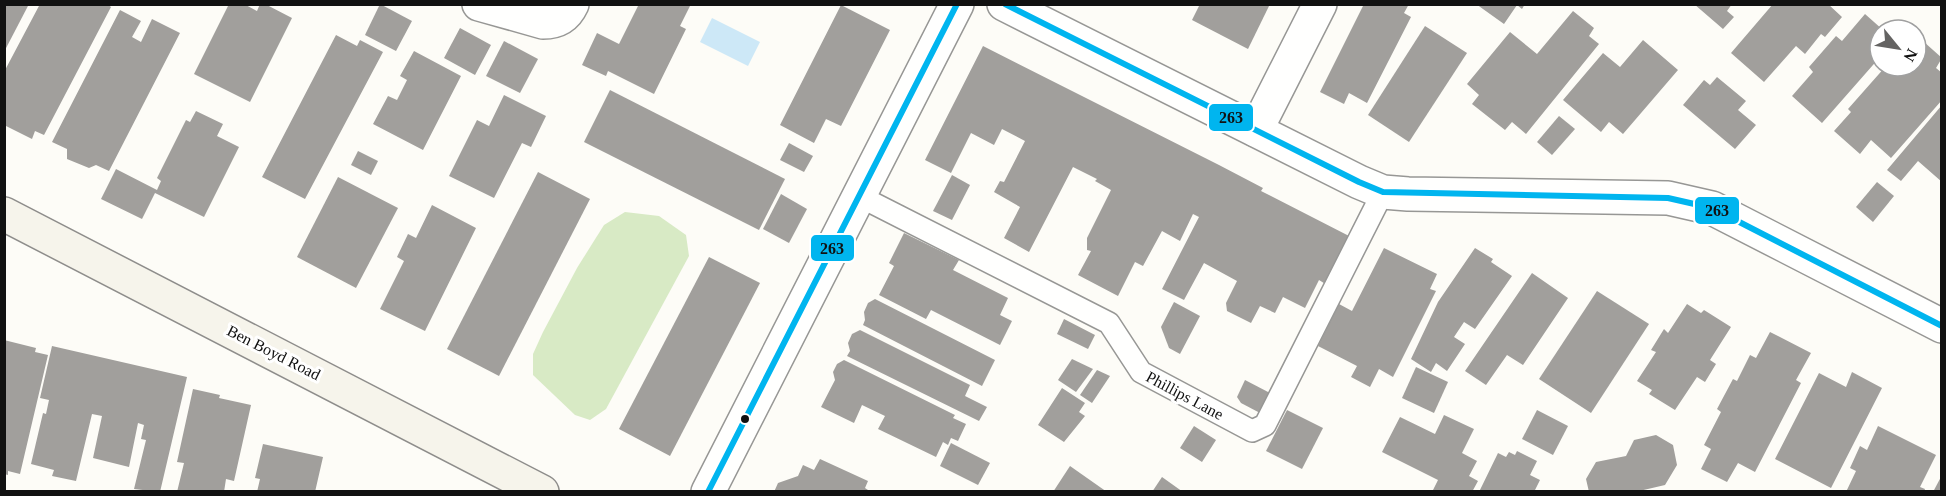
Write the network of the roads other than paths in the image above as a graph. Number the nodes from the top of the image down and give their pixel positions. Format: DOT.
graph roads {
  1 [pos="479,4"];
  2 [pos="573,4"];
  3 [pos="957,4"];
  4 [pos="1004,4"];
  5 [pos="1320,4"];
  6 [pos="1257,130"];
  7 [pos="1383,192"];
  8 [pos="859,195"];
  9 [pos="4,214"];
  10 [pos="1941,326"];
  11 [pos="542,492"];
  12 [pos="708,492"];
  1 -- 2 [label="street"];
  3 -- 8 [label="street"];
  4 -- 6 [label="street"];
  5 -- 6 [label="street"];
  6 -- 7 [label="street"];
  7 -- 8 [label="lane, Phillips Lane"];
  7 -- 10 [label="street"];
  8 -- 12 [label="street"];
  9 -- 11 [label="street, Ben Boyd Road"];
}
